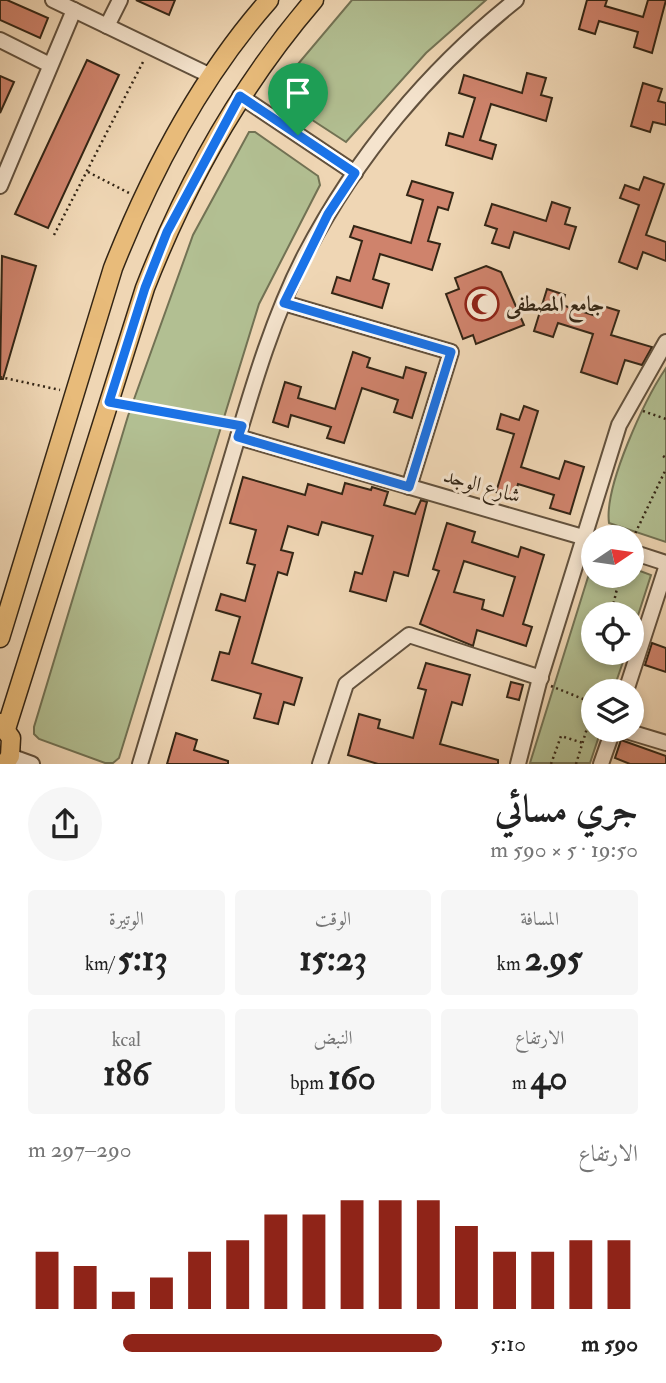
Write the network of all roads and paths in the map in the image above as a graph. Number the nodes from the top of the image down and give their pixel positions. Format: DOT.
graph roads {
  1 [pos="53,0"];
  2 [pos="120,0"];
  3 [pos="269,0"];
  4 [pos="314,0"];
  5 [pos="516,0"];
  6 [pos="74,10"];
  7 [pos="107,26"];
  8 [pos="0,40"];
  9 [pos="150,47"];
  10 [pos="50,65"];
  11 [pos="211,76"];
  12 [pos="240,96"];
  13 [pos="87,171"];
  14 [pos="355,173"];
  15 [pos="0,186"];
  16 [pos="141,199"];
  17 [pos="54,235"];
  18 [pos="284,303"];
  19 [pos="666,342"];
  20 [pos="0,377"];
  21 [pos="74,394"];
  22 [pos="109,402"];
  23 [pos="643,411"];
  24 [pos="666,419"];
  25 [pos="240,431"];
  26 [pos="666,469"];
  27 [pos="409,487"];
  28 [pos="592,525"];
  29 [pos="639,525"];
  30 [pos="581,536"];
  31 [pos="644,557"];
  32 [pos="581,559"];
  33 [pos="666,566"];
  34 [pos="0,638"];
  35 [pos="630,679"];
  36 [pos="540,680"];
  37 [pos="581,697"];
  38 [pos="3,726"];
  39 [pos="644,736"];
  40 [pos="609,742"];
  41 [pos="583,743"];
  42 [pos="666,743"];
  43 [pos="8,760"];
  44 [pos="32,764"];
  45 [pos="141,764"];
  46 [pos="320,764"];
  47 [pos="518,764"];
  48 [pos="551,764"];
  49 [pos="576,764"];
  50 [pos="601,764"];
  1 -- 6 [label="street"];
  2 -- 7 [label="street"];
  3 -- 11 [label="main road"];
  4 -- 12 [label="main road"];
  5 -- 14 [label="street"];
  6 -- 7 [label="street"];
  6 -- 10 [label="street"];
  7 -- 9 [label="street"];
  8 -- 10 [label="street"];
  9 -- 11 [label="street"];
  9 -- 13 [label="path"];
  10 -- 15 [label="street"];
  11 -- 16 [label="main road"];
  12 -- 14 [label="street"];
  12 -- 22 [label="main road"];
  13 -- 16 [label="path"];
  13 -- 17 [label="path"];
  14 -- 18 [label="street"];
  16 -- 21 [label="main road"];
  18 -- 25 [label="street"];
  18 -- 27 [label="street"];
  19 -- 28 [label="street"];
  20 -- 21 [label="path"];
  21 -- 34 [label="main road"];
  22 -- 25 [label="path"];
  22 -- 38 [label="main road"];
  23 -- 24 [label="path"];
  25 -- 27 [label="street, شارع الوجد"];
  25 -- 45 [label="street"];
  26 -- 29 [label="path"];
  27 -- 30 [label="street, شارع الوجد"];
  31 -- 33 [label="street"];
  32 -- 36 [label="street"];
  33 -- 35 [label="street"];
  36 -- 37 [label="path"];
  36 -- 46 [label="street"];
  36 -- 47 [label="street"];
  38 -- 43 [label="main road"];
  39 -- 42 [label="street"];
  40 -- 50 [label="street"];
  41 -- 48 [label="path"];
  41 -- 49 [label="path"];
  43 -- 44 [label="street"];
}
